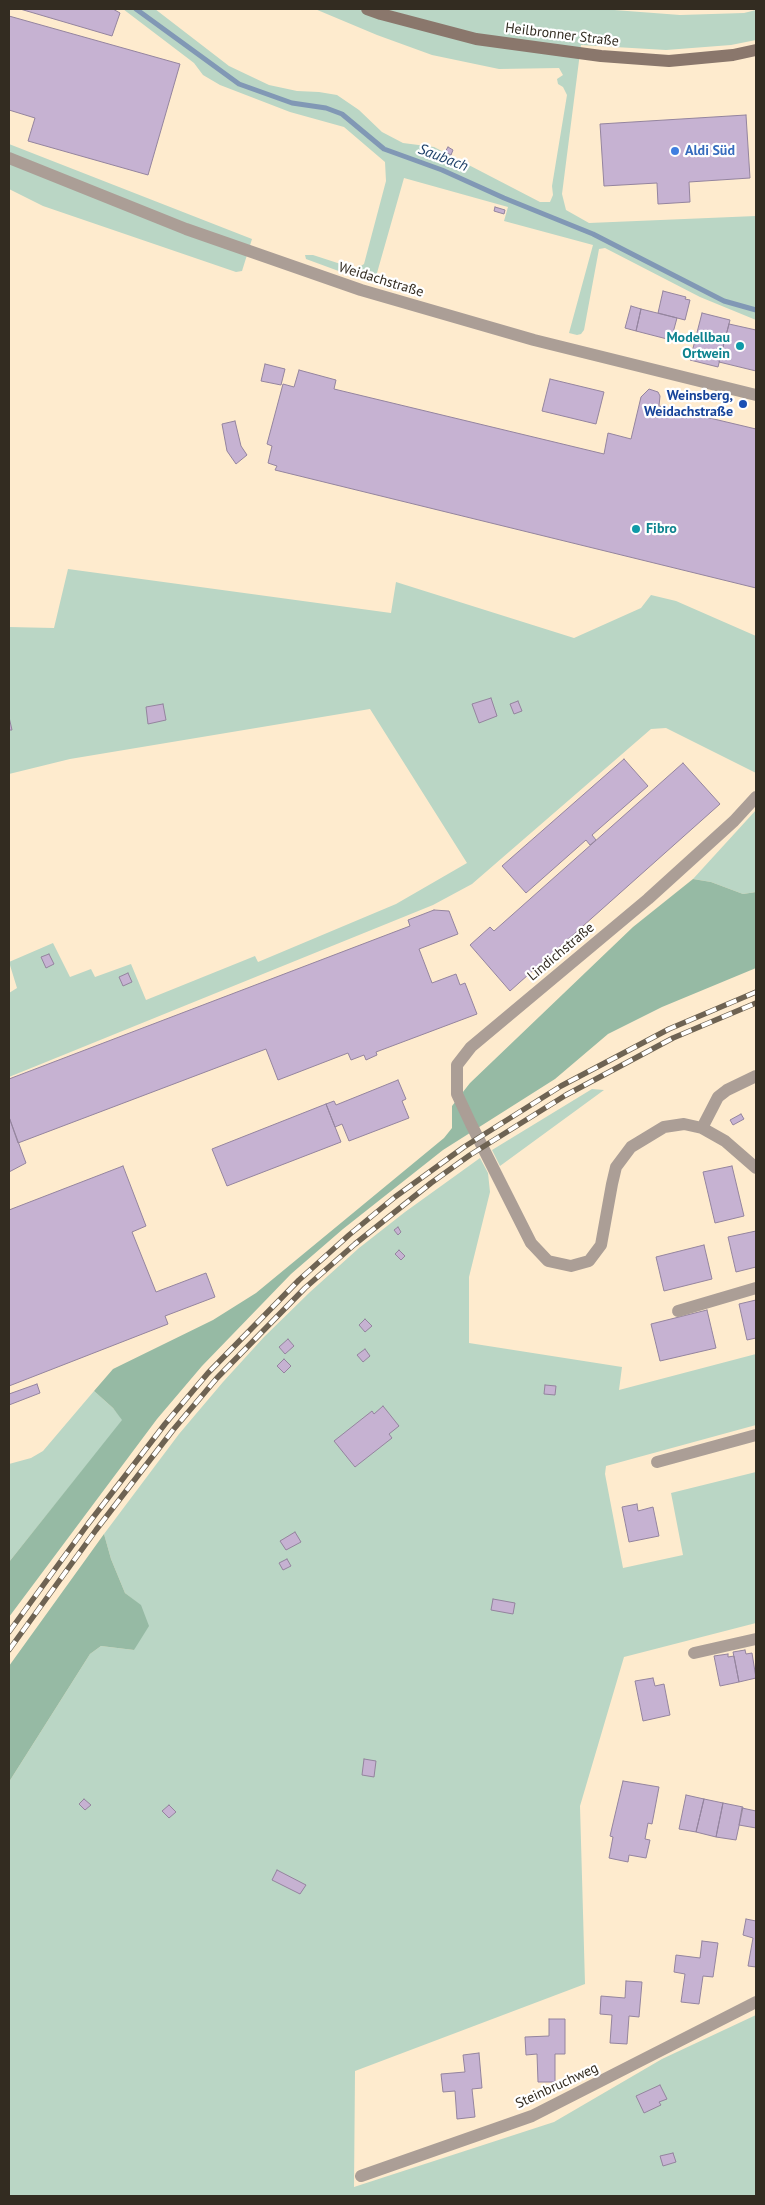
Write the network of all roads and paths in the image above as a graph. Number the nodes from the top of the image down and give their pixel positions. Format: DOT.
graph roads {
  1 [pos="367,9"];
  2 [pos="756,50"];
  3 [pos="9,158"];
  4 [pos="756,395"];
  5 [pos="756,796"];
  6 [pos="756,1076"];
  7 [pos="702,1128"];
  8 [pos="756,1168"];
  9 [pos="756,1288"];
  10 [pos="678,1311"];
  11 [pos="756,1435"];
  12 [pos="657,1462"];
  13 [pos="756,1639"];
  14 [pos="694,1653"];
  15 [pos="756,2002"];
  16 [pos="360,2176"];
  1 -- 2 [label="street, Heilbronner Straße"];
  3 -- 4 [label="street, Weidachstraße"];
  5 -- 7 [label="street, Lindichstraße"];
  6 -- 7 [label="street"];
  7 -- 8 [label="street"];
  9 -- 10 [label="street"];
  11 -- 12 [label="street"];
  13 -- 14 [label="street"];
  15 -- 16 [label="street, Steinbruchweg"];
}
